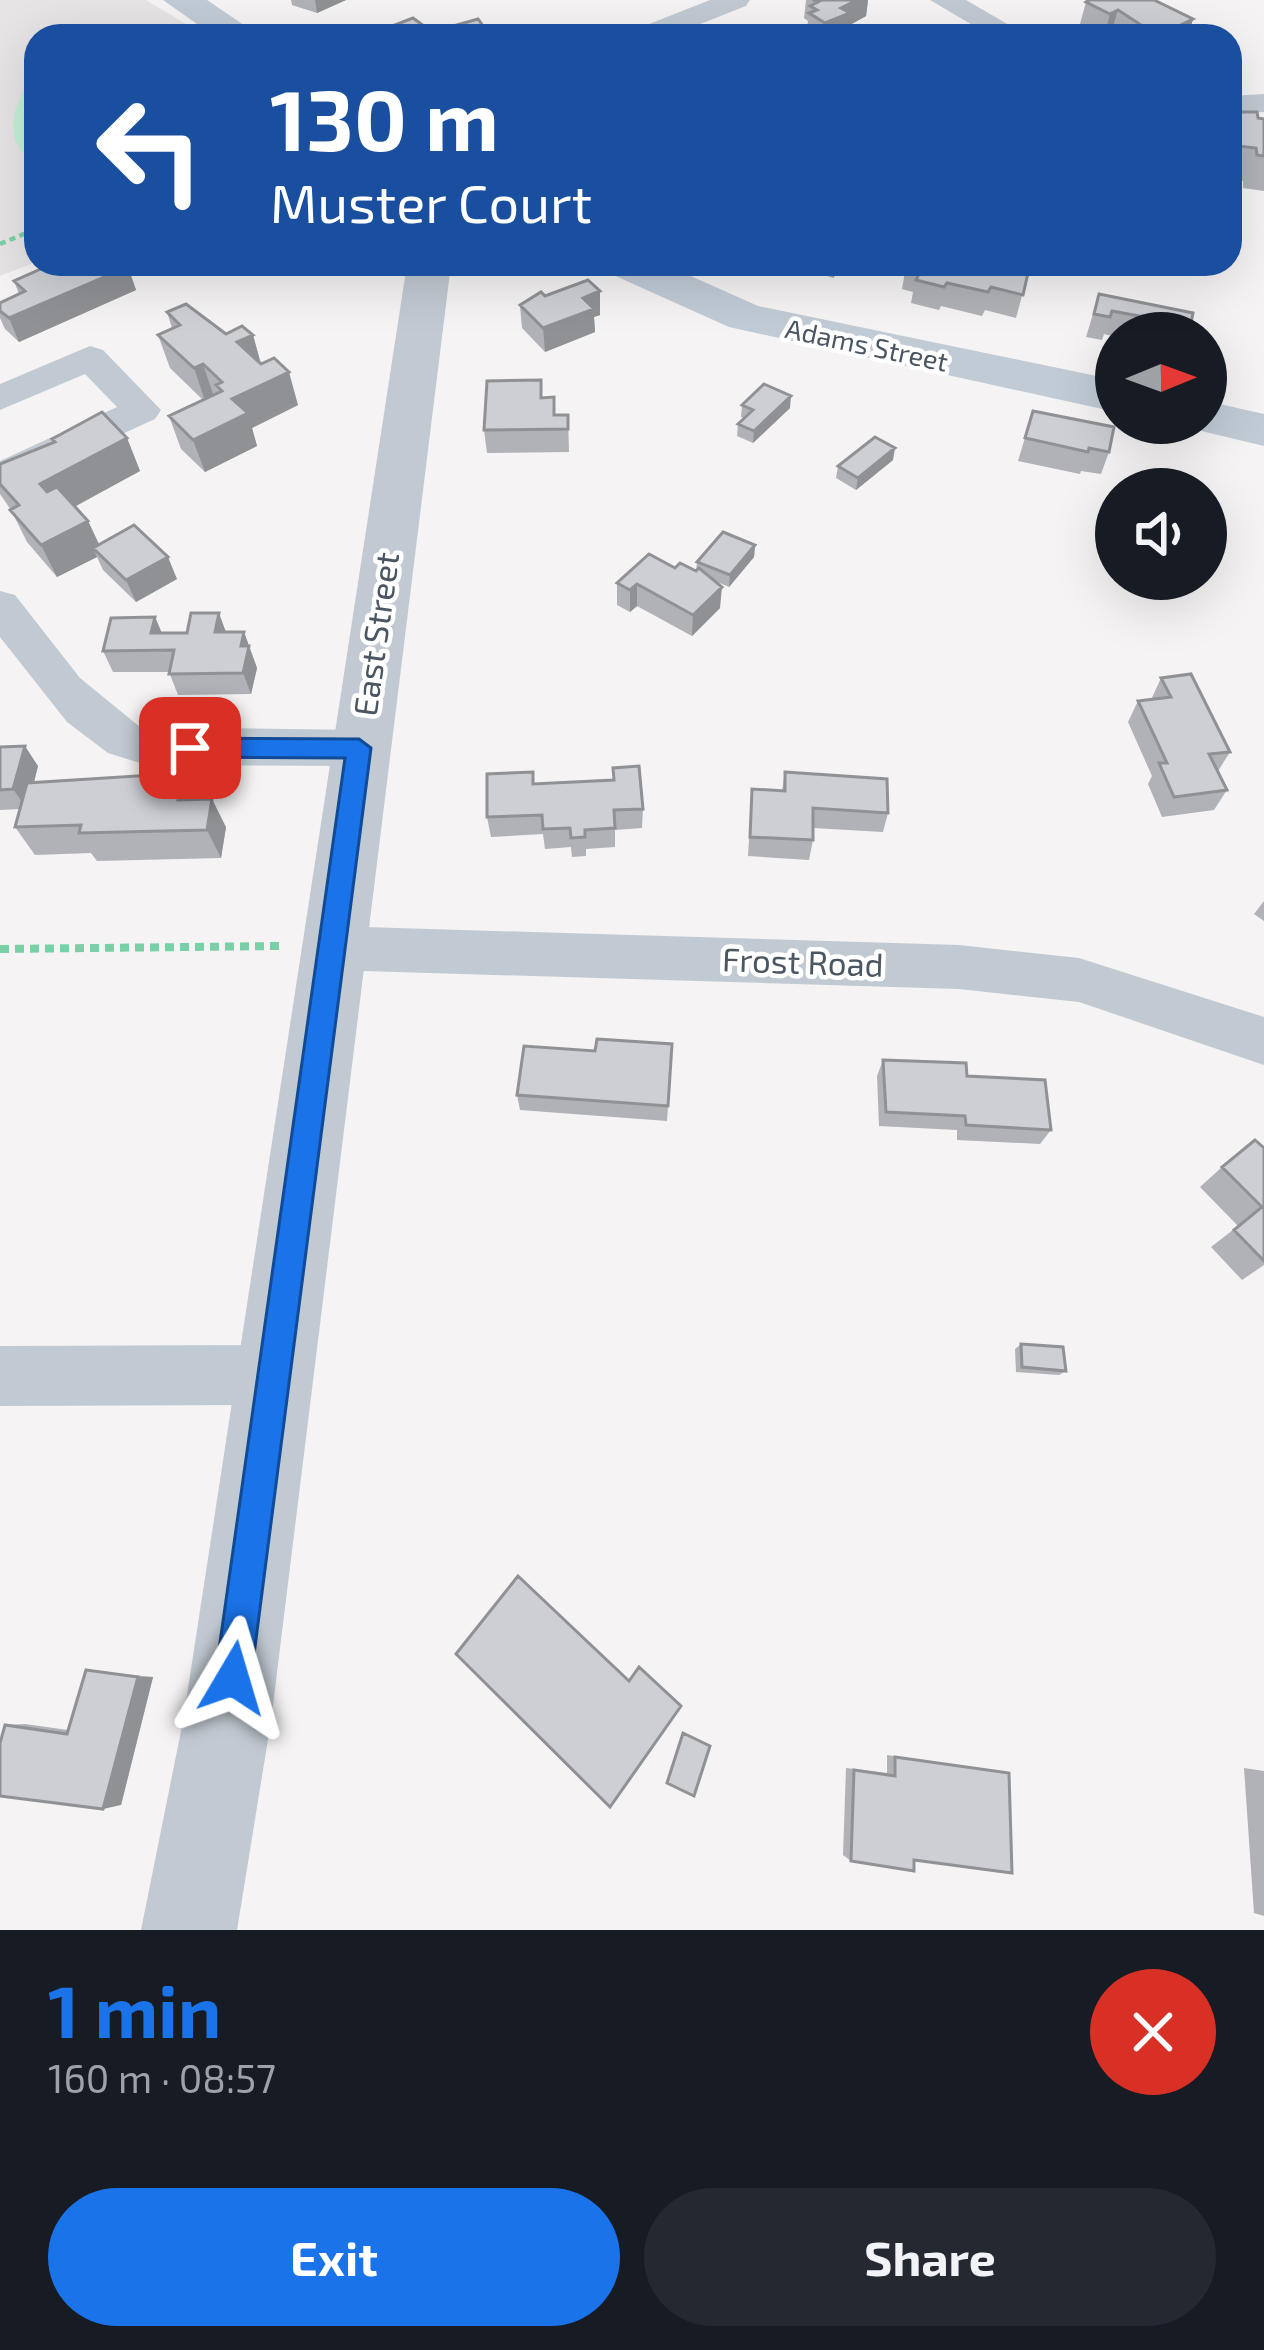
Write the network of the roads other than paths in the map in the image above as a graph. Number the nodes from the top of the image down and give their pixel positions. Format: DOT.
graph roads {
  1 [pos="181,0"];
  2 [pos="736,0"];
  3 [pos="944,0"];
  4 [pos="221,24"];
  5 [pos="675,24"];
  6 [pos="990,24"];
  7 [pos="427,276"];
  8 [pos="654,276"];
  9 [pos="1095,392"];
  10 [pos="0,398"];
  11 [pos="1227,422"];
  12 [pos="1264,430"];
  13 [pos="0,477"];
  14 [pos="0,606"];
  15 [pos="359,748"];
  16 [pos="313,947"];
  17 [pos="1264,1041"];
  18 [pos="272,1375"];
  19 [pos="0,1376"];
  20 [pos="189,1930"];
  1 -- 4 [label="main road"];
  2 -- 5 [label="street"];
  3 -- 6 [label="street"];
  7 -- 15 [label="street, East Street"];
  8 -- 9 [label="main road, Adams Street"];
  10 -- 13 [label="street"];
  11 -- 12 [label="main road"];
  14 -- 15 [label="street"];
  15 -- 16 [label="street, East Street"];
  16 -- 17 [label="street, Frost Road"];
  16 -- 18 [label="street, East Street"];
  18 -- 19 [label="street"];
  18 -- 20 [label="street, East Street"];
}
